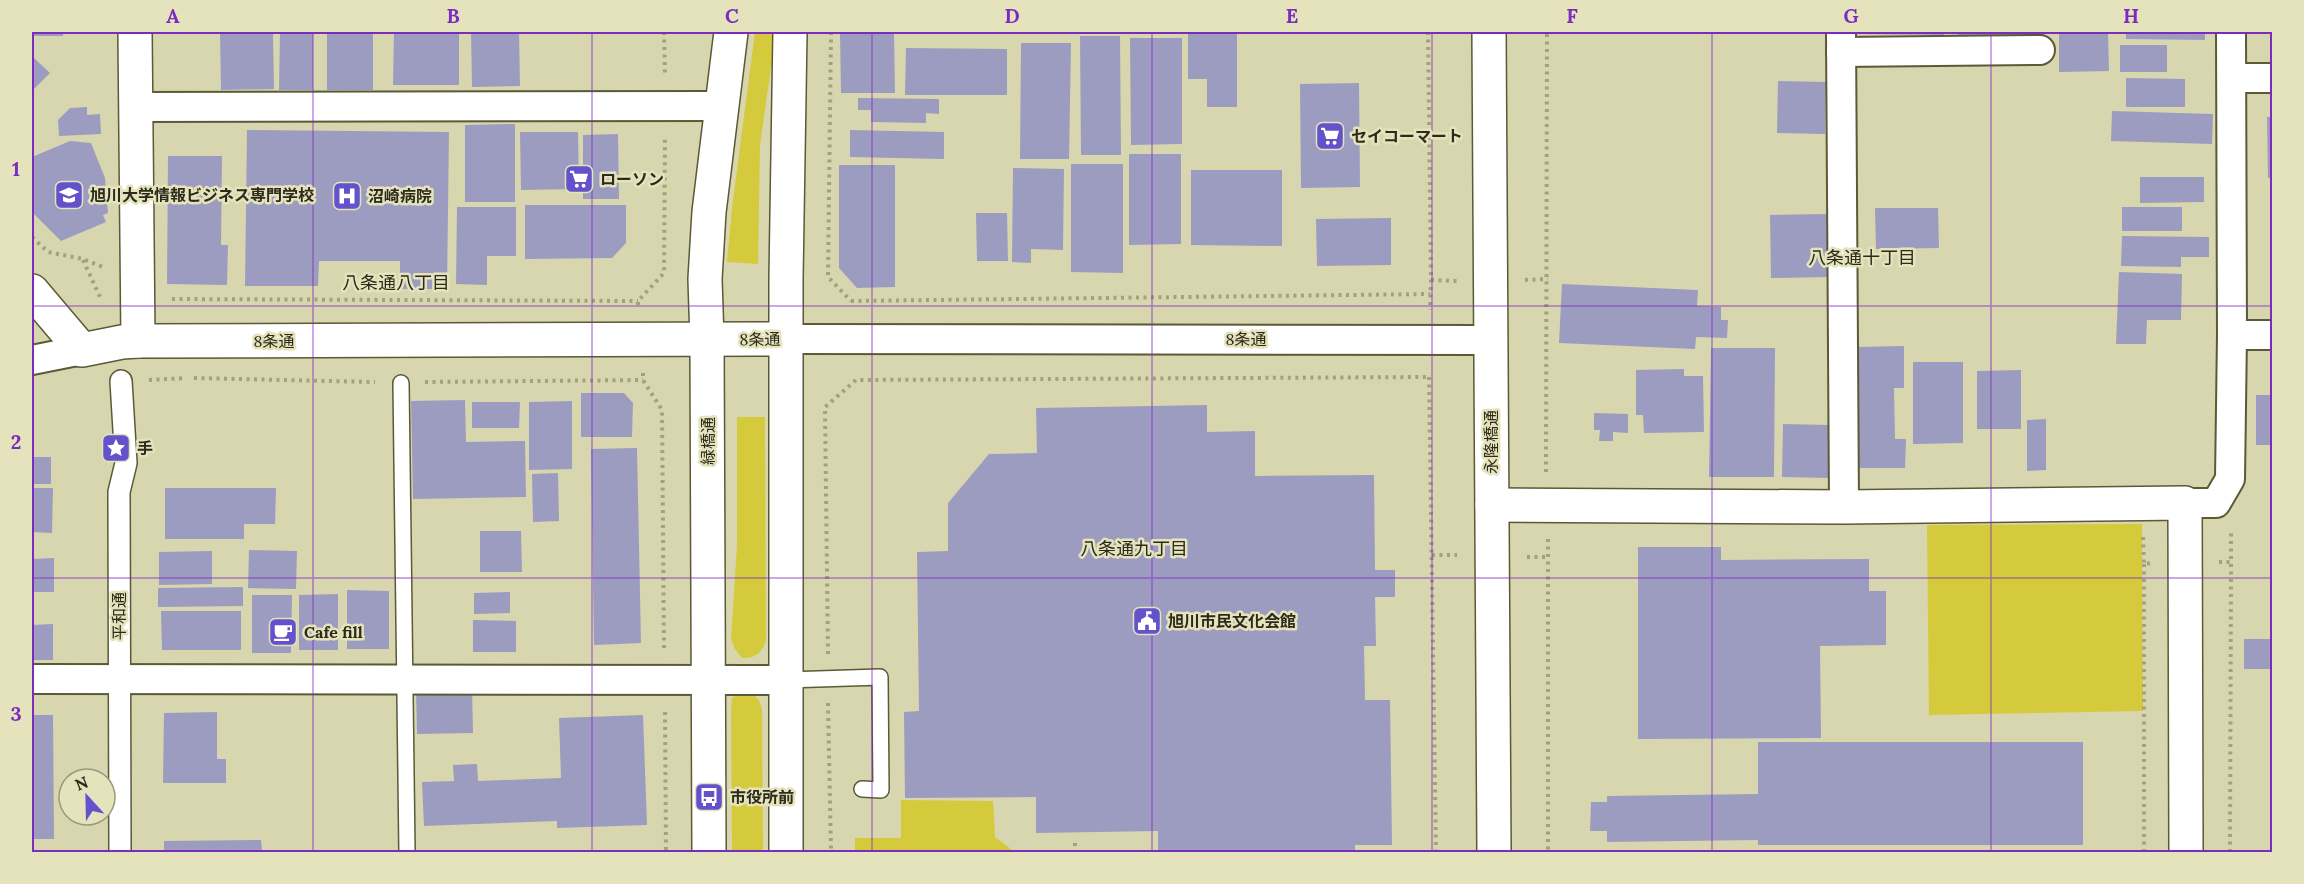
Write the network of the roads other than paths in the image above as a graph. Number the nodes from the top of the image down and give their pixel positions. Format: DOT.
graph roads {
  1 [pos="135,32"];
  2 [pos="731,32"];
  3 [pos="790,32"];
  4 [pos="1489,32"];
  5 [pos="2231,32"];
  6 [pos="1841,42"];
  7 [pos="2040,51"];
  8 [pos="2232,78"];
  9 [pos="2272,78"];
  10 [pos="720,106"];
  11 [pos="136,107"];
  12 [pos="32,291"];
  13 [pos="2232,335"];
  14 [pos="2272,335"];
  15 [pos="788,339"];
  16 [pos="707,340"];
  17 [pos="1491,340"];
  18 [pos="138,341"];
  19 [pos="82,350"];
  20 [pos="32,360"];
  21 [pos="121,381"];
  22 [pos="401,383"];
  23 [pos="2185,503"];
  24 [pos="1492,505"];
  25 [pos="1844,507"];
  26 [pos="404,678"];
  27 [pos="32,679"];
  28 [pos="708,679"];
  29 [pos="119,680"];
  30 [pos="787,680"];
  31 [pos="862,789"];
  32 [pos="120,852"];
  33 [pos="407,852"];
  34 [pos="709,852"];
  35 [pos="786,852"];
  36 [pos="1494,852"];
  37 [pos="2186,852"];
  1 -- 11 [label="street"];
  2 -- 10 [label="street, 緑橋通"];
  3 -- 15 [label="street"];
  4 -- 17 [label="street, 永隆橋通"];
  5 -- 8 [label="street"];
  6 -- 7 [label="street"];
  6 -- 25 [label="street"];
  8 -- 9 [label="street"];
  8 -- 13 [label="street"];
  10 -- 11 [label="street"];
  10 -- 16 [label="street, 緑橋通"];
  11 -- 18 [label="street"];
  12 -- 19 [label="street"];
  13 -- 14 [label="street"];
  13 -- 23 [label="street"];
  15 -- 16 [label="street, 8条通"];
  15 -- 17 [label="street, 8条通"];
  15 -- 30 [label="street"];
  16 -- 18 [label="street, 8条通"];
  16 -- 28 [label="street, 緑橋通"];
  17 -- 24 [label="street, 永隆橋通"];
  18 -- 19 [label="street, 8条通"];
  19 -- 20 [label="street, 8条通"];
  21 -- 29 [label="street, 平和通"];
  22 -- 26 [label="lane"];
  23 -- 25 [label="street"];
  23 -- 37 [label="street"];
  24 -- 25 [label="street"];
  24 -- 36 [label="street, 永隆橋通"];
  26 -- 28 [label="street"];
  26 -- 29 [label="street"];
  26 -- 33 [label="lane"];
  27 -- 29 [label="street"];
  28 -- 30 [label="street"];
  28 -- 34 [label="street, 緑橋通"];
  29 -- 32 [label="street, 平和通"];
  30 -- 31 [label="lane"];
  30 -- 35 [label="street"];
}
